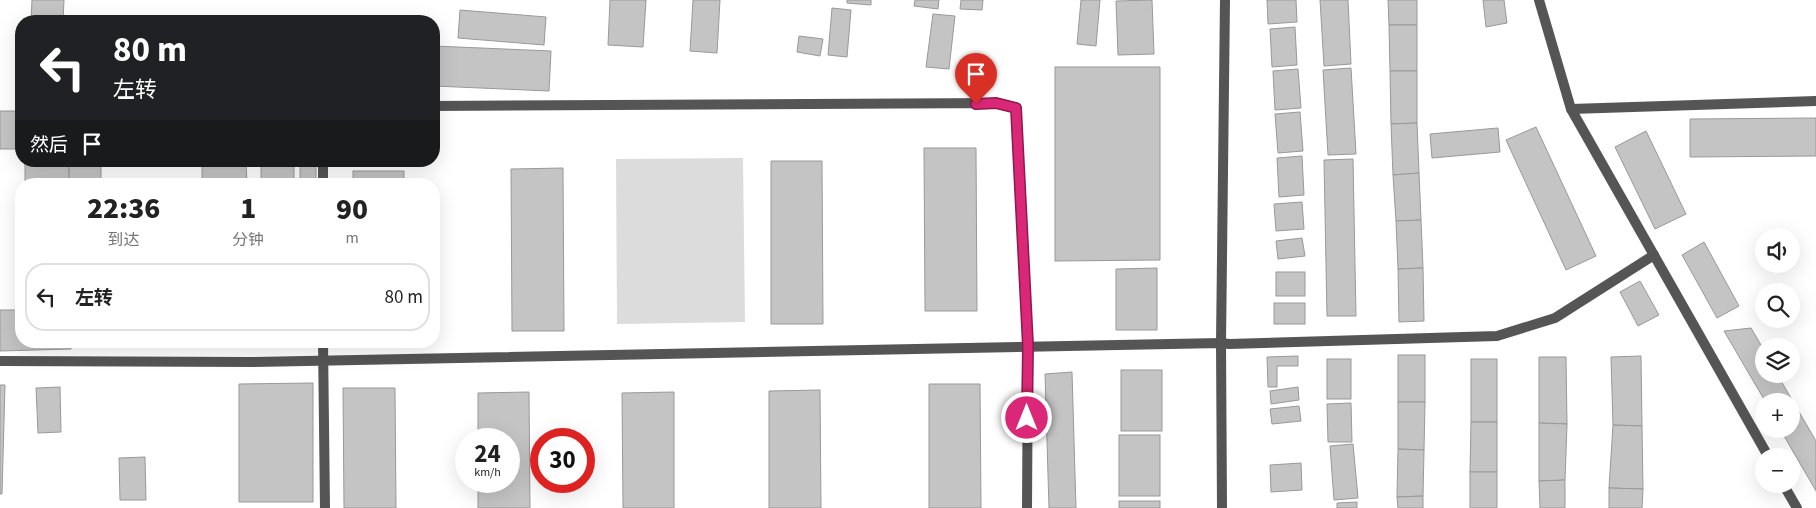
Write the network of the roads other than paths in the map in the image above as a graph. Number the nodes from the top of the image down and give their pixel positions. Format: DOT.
graph roads {
  1 [pos="1225,0"];
  2 [pos="1539,0"];
  3 [pos="1816,101"];
  4 [pos="440,106"];
  5 [pos="1571,109"];
  6 [pos="1654,255"];
  7 [pos="1221,343"];
  8 [pos="1028,346"];
  9 [pos="323,348"];
  10 [pos="323,360"];
  11 [pos="0,361"];
  12 [pos="1763,448"];
  13 [pos="1788,493"];
  14 [pos="325,508"];
  15 [pos="1026,508"];
  16 [pos="1222,508"];
  17 [pos="1797,508"];
  1 -- 7 [label="street"];
  2 -- 5 [label="street"];
  3 -- 5 [label="street"];
  4 -- 8 [label="street"];
  5 -- 6 [label="street"];
  6 -- 7 [label="street"];
  6 -- 12 [label="street"];
  7 -- 8 [label="street"];
  7 -- 16 [label="street"];
  8 -- 10 [label="street"];
  8 -- 15 [label="street"];
  9 -- 10 [label="street"];
  10 -- 11 [label="street"];
  10 -- 14 [label="street"];
  13 -- 17 [label="street"];
}
